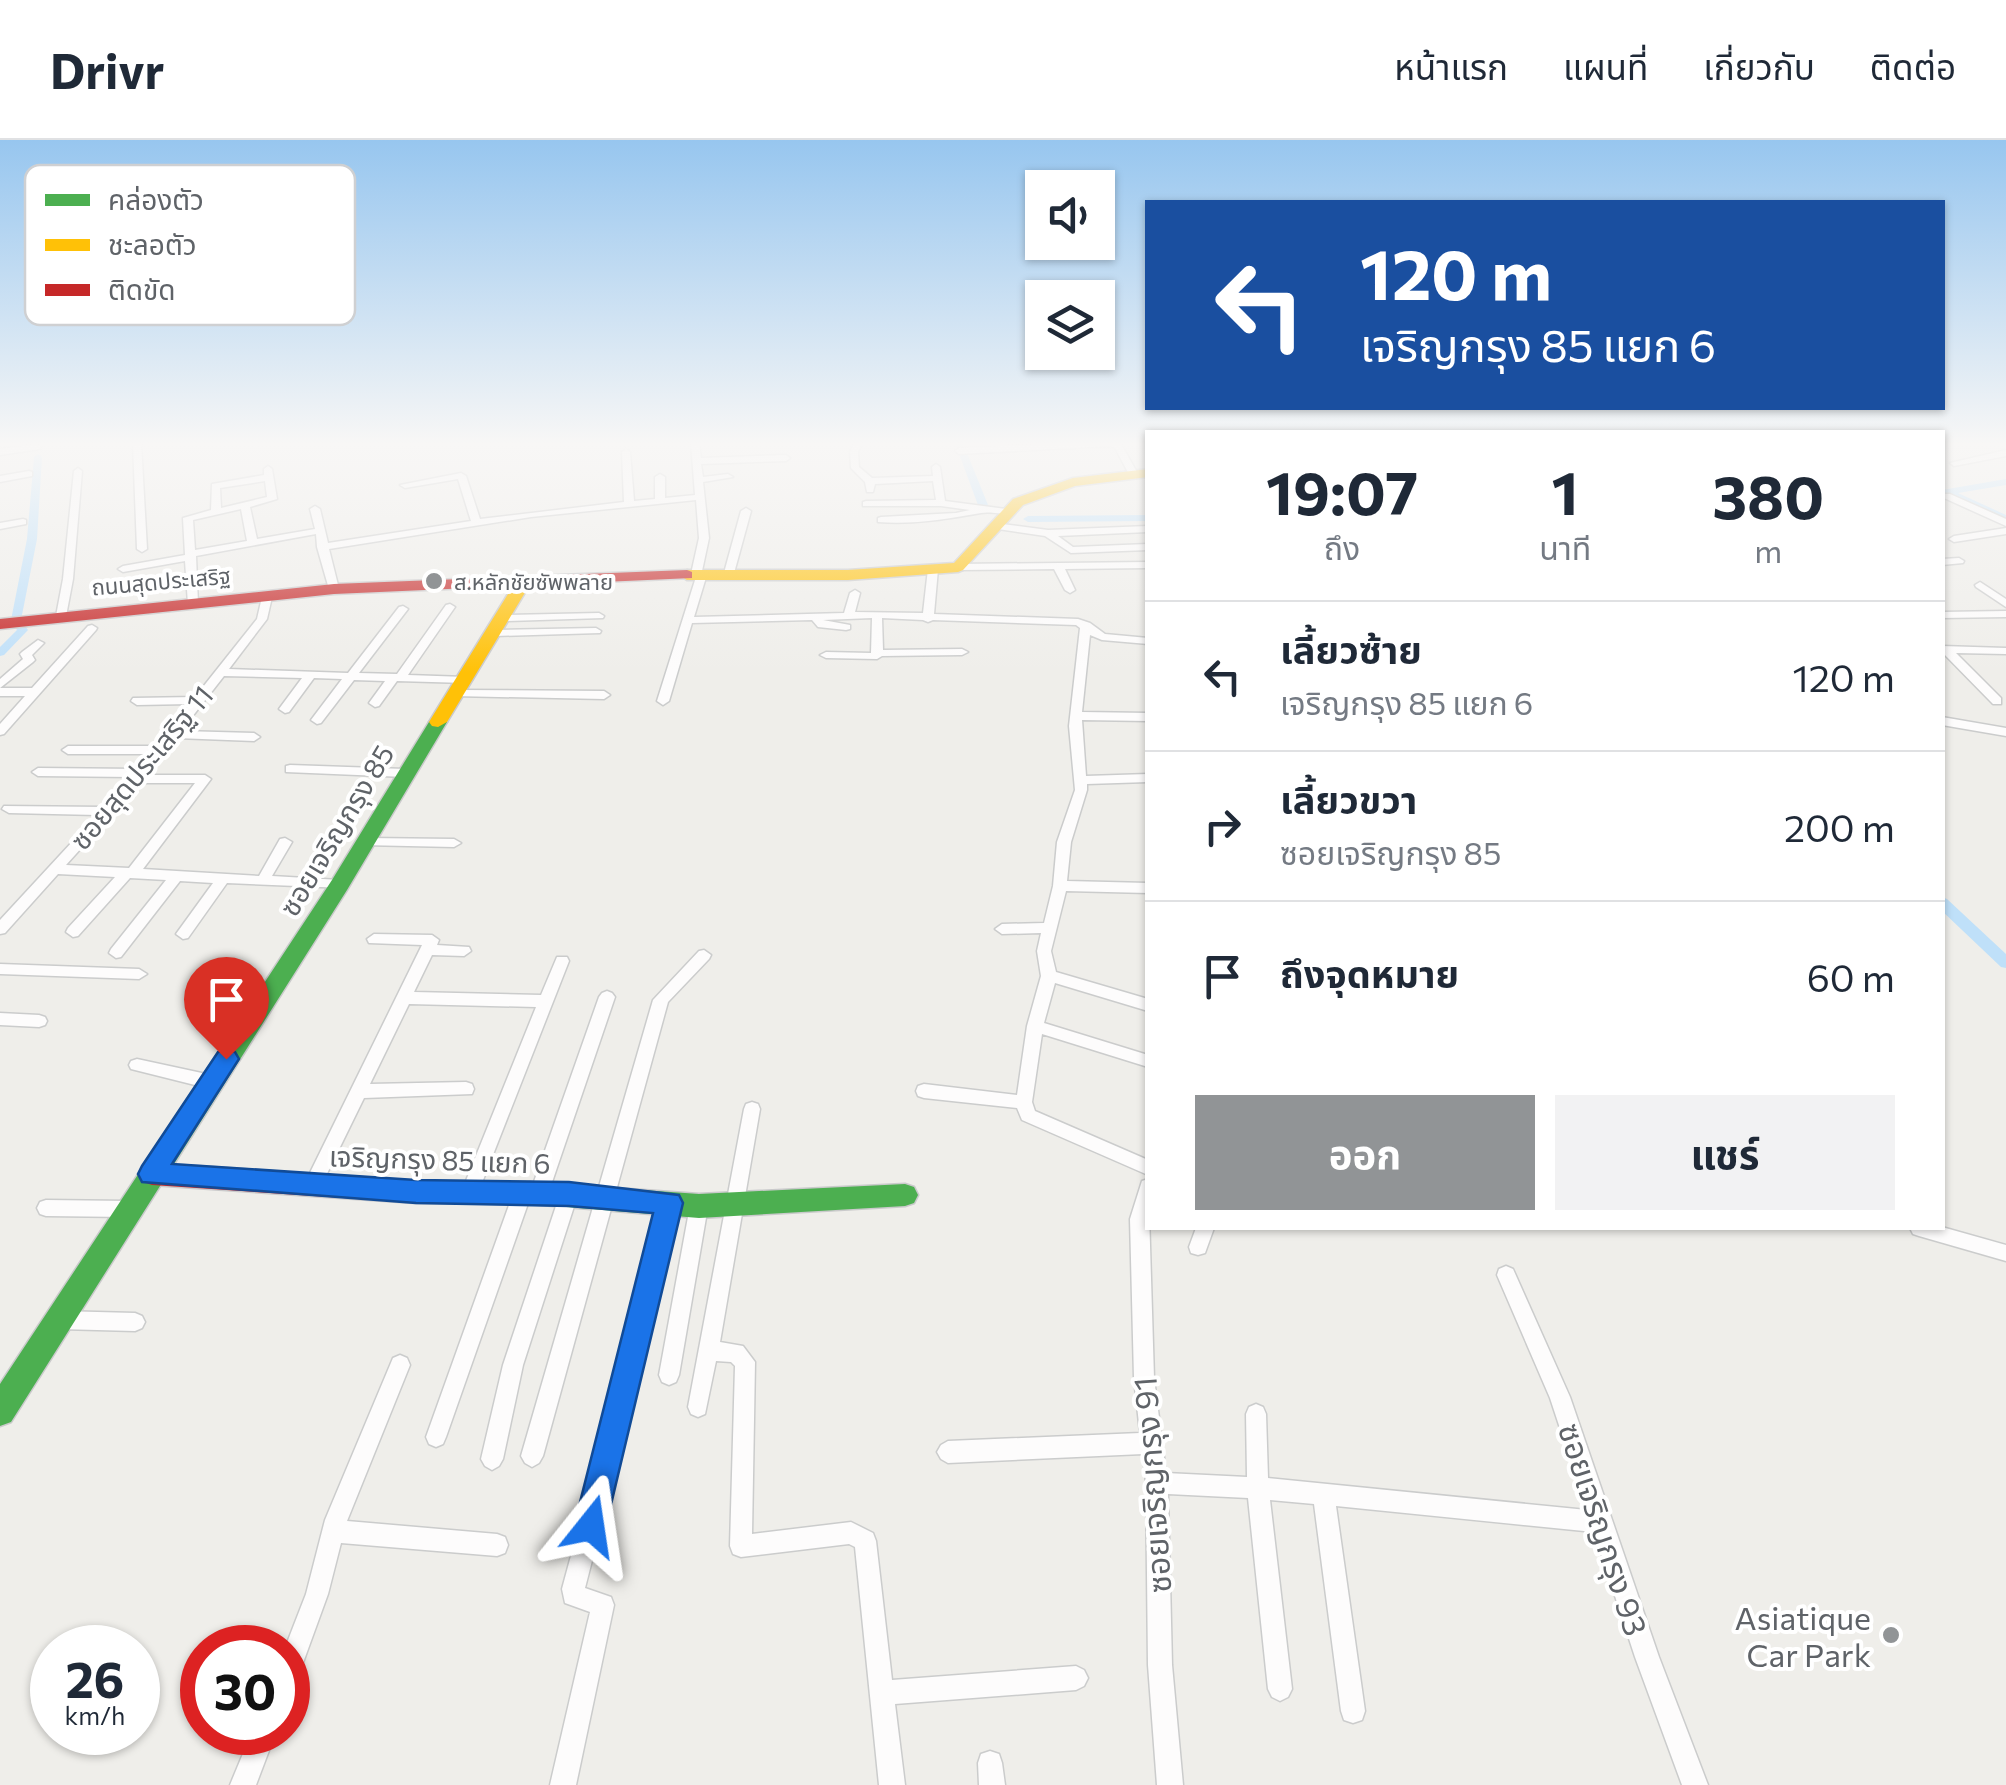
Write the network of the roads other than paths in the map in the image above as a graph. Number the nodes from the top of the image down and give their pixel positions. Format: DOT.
graph roads {
  1 [pos="72,520"];
  2 [pos="141,520"];
  3 [pos="189,520"];
  4 [pos="248,520"];
  5 [pos="316,520"];
  6 [pos="493,520"];
  7 [pos="702,520"];
  8 [pos="744,520"];
  9 [pos="881,520"];
  10 [pos="885,520"];
  11 [pos="994,520"];
  12 [pos="1016,520"];
  13 [pos="24,522"];
  14 [pos="476,522"];
  15 [pos="0,526"];
  16 [pos="2006,527"];
  17 [pos="1145,529"];
  18 [pos="318,531"];
  19 [pos="1048,533"];
  20 [pos="1954,539"];
  21 [pos="252,544"];
  22 [pos="322,547"];
  23 [pos="1145,547"];
  24 [pos="142,548"];
  25 [pos="192,555"];
  26 [pos="1960,561"];
  27 [pos="1945,562"];
  28 [pos="1145,564"];
  29 [pos="958,567"];
  30 [pos="1059,568"];
  31 [pos="124,569"];
  32 [pos="932,569"];
  33 [pos="729,573"];
  34 [pos="699,574"];
  35 [pos="524,581"];
  36 [pos="1980,585"];
  37 [pos="334,589"];
  38 [pos="1070,590"];
  39 [pos="855,593"];
  40 [pos="266,597"];
  41 [pos="193,604"];
  42 [pos="2006,604"];
  43 [pos="450,606"];
  44 [pos="402,609"];
  45 [pos="1945,612"];
  46 [pos="2006,614"];
  47 [pos="876,615"];
  48 [pos="62,616"];
  49 [pos="600,616"];
  50 [pos="928,619"];
  51 [pos="690,620"];
  52 [pos="848,621"];
  53 [pos="1086,625"];
  54 [pos="500,626"];
  55 [pos="21,627"];
  56 [pos="92,628"];
  57 [pos="596,631"];
  58 [pos="1145,641"];
  59 [pos="1945,650"];
  60 [pos="1945,651"];
  61 [pos="962,652"];
  62 [pos="2004,652"];
  63 [pos="878,653"];
  64 [pos="826,655"];
  65 [pos="220,672"];
  66 [pos="311,674"];
  67 [pos="355,674"];
  68 [pos="398,677"];
  69 [pos="462,688"];
  70 [pos="0,689"];
  71 [pos="34,692"];
  72 [pos="604,695"];
  73 [pos="137,700"];
  74 [pos="198,700"];
  75 [pos="663,701"];
  76 [pos="1997,701"];
  77 [pos="376,703"];
  78 [pos="285,709"];
  79 [pos="1077,716"];
  80 [pos="1145,717"];
  81 [pos="1945,718"];
  82 [pos="318,720"];
  83 [pos="0,731"];
  84 [pos="2006,732"];
  85 [pos="171,734"];
  86 [pos="254,738"];
  87 [pos="68,750"];
  88 [pos="159,750"];
  89 [pos="290,770"];
  90 [pos="38,772"];
  91 [pos="405,772"];
  92 [pos="139,776"];
  93 [pos="1145,778"];
  94 [pos="1080,780"];
  95 [pos="8,809"];
  96 [pos="110,811"];
  97 [pos="286,842"];
  98 [pos="367,842"];
  99 [pos="454,844"];
  100 [pos="56,869"];
  101 [pos="130,873"];
  102 [pos="177,876"];
  103 [pos="224,878"];
  104 [pos="262,880"];
  105 [pos="340,885"];
  106 [pos="1060,886"];
  107 [pos="1145,888"];
  108 [pos="0,928"];
  109 [pos="1048,928"];
  110 [pos="1002,929"];
  111 [pos="72,932"];
  112 [pos="182,934"];
  113 [pos="374,939"];
  114 [pos="428,950"];
  115 [pos="464,951"];
  116 [pos="116,953"];
  117 [pos="704,954"];
  118 [pos="562,961"];
  119 [pos="0,969"];
  120 [pos="139,974"];
  121 [pos="1049,976"];
  122 [pos="607,997"];
  123 [pos="406,998"];
  124 [pos="546,1001"];
  125 [pos="1145,1005"];
  126 [pos="0,1019"];
  127 [pos="39,1021"];
  128 [pos="1035,1026"];
  129 [pos="1145,1060"];
  130 [pos="136,1066"];
  131 [pos="211,1082"];
  132 [pos="466,1089"];
  133 [pos="360,1091"];
  134 [pos="924,1091"];
  135 [pos="1024,1102"];
  136 [pos="752,1109"];
  137 [pos="1145,1167"];
  138 [pos="152,1174"];
  139 [pos="313,1185"];
  140 [pos="470,1194"];
  141 [pos="530,1194"];
  142 [pos="569,1194"];
  143 [pos="905,1195"];
  144 [pos="604,1197"];
  145 [pos="1145,1197"];
  146 [pos="669,1203"];
  147 [pos="699,1206"];
  148 [pos="736,1206"];
  149 [pos="46,1208"];
  150 [pos="128,1209"];
  151 [pos="1204,1230"];
  152 [pos="1926,1230"];
  153 [pos="1198,1247"];
  154 [pos="2006,1253"];
  155 [pos="1506,1275"];
  156 [pos="58,1320"];
  157 [pos="135,1322"];
  158 [pos="708,1351"];
  159 [pos="400,1365"];
  160 [pos="669,1376"];
  161 [pos="698,1408"];
  162 [pos="0,1410"];
  163 [pos="1256,1414"];
  164 [pos="436,1437"];
  165 [pos="1151,1443"];
  166 [pos="948,1452"];
  167 [pos="532,1456"];
  168 [pos="492,1458"];
  169 [pos="1157,1482"];
  170 [pos="1258,1488"];
  171 [pos="1324,1496"];
  172 [pos="1602,1522"];
  173 [pos="332,1531"];
  174 [pos="497,1545"];
  175 [pos="305,1625"];
  176 [pos="1076,1678"];
  177 [pos="1280,1689"];
  178 [pos="882,1693"];
  179 [pos="1352,1711"];
  180 [pos="255,1755"];
  181 [pos="243,1785"];
  182 [pos="563,1785"];
  183 [pos="892,1785"];
  184 [pos="1170,1785"];
  185 [pos="1695,1785"];
  1 -- 48 [label="street"];
  2 -- 24 [label="street"];
  3 -- 25 [label="street"];
  4 -- 21 [label="street"];
  5 -- 18 [label="street"];
  6 -- 14 [label="street"];
  7 -- 34 [label="street"];
  8 -- 33 [label="street"];
  9 -- 10 [label="street"];
  11 -- 29 [label="street"];
  12 -- 19 [label="street"];
  13 -- 15 [label="street"];
  14 -- 22 [label="street"];
  16 -- 20 [label="street"];
  17 -- 19 [label="street"];
  18 -- 21 [label="street"];
  18 -- 22 [label="street"];
  19 -- 23 [label="street"];
  21 -- 25 [label="street"];
  22 -- 37 [label="street"];
  25 -- 31 [label="street"];
  25 -- 41 [label="street"];
  26 -- 27 [label="street"];
  28 -- 30 [label="street"];
  29 -- 30 [label="street"];
  29 -- 32 [label="street, ถนนสุดประเสริฐ"];
  30 -- 38 [label="street"];
  32 -- 33 [label="street, ถนนสุดประเสริฐ"];
  32 -- 50 [label="street"];
  33 -- 34 [label="street, ถนนสุดประเสริฐ"];
  34 -- 35 [label="street, ถนนสุดประเสริฐ"];
  34 -- 51 [label="street"];
  35 -- 37 [label="street, ถนนสุดประเสริฐ"];
  35 -- 54 [label="street, ซอยเจริญกรุง 85"];
  36 -- 42 [label="street"];
  37 -- 40 [label="street, ถนนสุดประเสริฐ"];
  39 -- 52 [label="street"];
  40 -- 41 [label="street, ถนนสุดประเสริฐ"];
  40 -- 65 [label="street, ซอยสุดประเสริฐ 11"];
  41 -- 48 [label="street, ถนนสุดประเสริฐ"];
  43 -- 68 [label="street"];
  44 -- 67 [label="street"];
  45 -- 46 [label="street"];
  47 -- 50 [label="street"];
  47 -- 52 [label="street"];
  47 -- 63 [label="street"];
  48 -- 55 [label="street, ถนนสุดประเสริฐ"];
  49 -- 54 [label="street"];
  50 -- 53 [label="street"];
  51 -- 52 [label="street"];
  51 -- 75 [label="street"];
  53 -- 58 [label="street"];
  53 -- 79 [label="street"];
  54 -- 57 [label="street"];
  54 -- 69 [label="street, ซอยเจริญกรุง 85"];
  55 -- 70 [label="street"];
  56 -- 71 [label="street"];
  59 -- 62 [label="street"];
  60 -- 76 [label="street"];
  61 -- 63 [label="street"];
  63 -- 64 [label="street"];
  65 -- 66 [label="street"];
  65 -- 74 [label="street, ซอยสุดประเสริฐ 11"];
  66 -- 67 [label="street"];
  66 -- 78 [label="street"];
  67 -- 68 [label="street"];
  67 -- 82 [label="street"];
  68 -- 69 [label="street"];
  68 -- 77 [label="street"];
  69 -- 72 [label="street"];
  69 -- 91 [label="street, ซอยเจริญกรุง 85"];
  70 -- 71 [label="street"];
  71 -- 83 [label="street"];
  73 -- 74 [label="street"];
  74 -- 85 [label="street, ซอยสุดประเสริฐ 11"];
  79 -- 80 [label="street"];
  79 -- 94 [label="street"];
  81 -- 84 [label="street"];
  85 -- 86 [label="street"];
  85 -- 88 [label="street, ซอยสุดประเสริฐ 11"];
  87 -- 88 [label="street"];
  88 -- 92 [label="street, ซอยสุดประเสริฐ 11"];
  89 -- 91 [label="street"];
  90 -- 92 [label="street"];
  91 -- 98 [label="street, ซอยเจริญกรุง 85"];
  92 -- 96 [label="street, ซอยสุดประเสริฐ 11"];
  92 -- 101 [label="street"];
  93 -- 94 [label="street"];
  94 -- 106 [label="street"];
  95 -- 96 [label="street"];
  96 -- 100 [label="street, ซอยสุดประเสริฐ 11"];
  97 -- 104 [label="street"];
  98 -- 99 [label="street"];
  98 -- 105 [label="street, ซอยเจริญกรุง 85"];
  100 -- 101 [label="street"];
  100 -- 108 [label="street, ซอยสุดประเสริฐ 11"];
  101 -- 102 [label="street"];
  101 -- 111 [label="street"];
  102 -- 103 [label="street"];
  102 -- 116 [label="street"];
  103 -- 104 [label="street"];
  103 -- 112 [label="street"];
  104 -- 105 [label="street"];
  105 -- 131 [label="street, ซอยเจริญกรุง 85"];
  106 -- 107 [label="street"];
  106 -- 109 [label="street"];
  109 -- 110 [label="street"];
  109 -- 121 [label="street"];
  113 -- 114 [label="street"];
  114 -- 115 [label="street"];
  114 -- 123 [label="street"];
  117 -- 144 [label="street"];
  118 -- 124 [label="street"];
  119 -- 120 [label="street"];
  121 -- 125 [label="street"];
  121 -- 128 [label="street"];
  122 -- 141 [label="street"];
  123 -- 124 [label="street"];
  123 -- 133 [label="street"];
  124 -- 140 [label="street"];
  126 -- 127 [label="street"];
  128 -- 129 [label="street"];
  128 -- 135 [label="street"];
  130 -- 131 [label="street"];
  131 -- 138 [label="street, ซอยเจริญกรุง 85"];
  132 -- 133 [label="street"];
  133 -- 139 [label="street"];
  134 -- 135 [label="street"];
  135 -- 137 [label="street"];
  136 -- 148 [label="street"];
  138 -- 139 [label="street, เจริญกรุง 85 แยก 6"];
  138 -- 150 [label="street, ซอยเจริญกรุง 85"];
  139 -- 140 [label="street, เจริญกรุง 85 แยก 6"];
  140 -- 141 [label="street, เจริญกรุง 85 แยก 6"];
  141 -- 142 [label="street, เจริญกรุง 85 แยก 6"];
  141 -- 164 [label="street"];
  142 -- 144 [label="street, เจริญกรุง 85 แยก 6"];
  142 -- 168 [label="street"];
  143 -- 148 [label="street, เจริญกรุง 85 แยก 6"];
  144 -- 146 [label="street, เจริญกรุง 85 แยก 6"];
  144 -- 167 [label="street"];
  145 -- 165 [label="street, ซอยเจริญกรุง 91"];
  146 -- 147 [label="street, เจริญกรุง 85 แยก 6"];
  146 -- 182 [label="street"];
  147 -- 148 [label="street, เจริญกรุง 85 แยก 6"];
  147 -- 160 [label="street"];
  148 -- 158 [label="street"];
  149 -- 150 [label="street"];
  150 -- 156 [label="street, ซอยเจริญกรุง 85"];
  151 -- 153 [label="street"];
  152 -- 154 [label="street"];
  155 -- 172 [label="street, ซอยเจริญกรุง 93"];
  156 -- 157 [label="street"];
  156 -- 162 [label="street, ซอยเจริญกรุง 85"];
  158 -- 161 [label="street"];
  158 -- 178 [label="street"];
  159 -- 173 [label="street"];
  163 -- 170 [label="street"];
  165 -- 166 [label="street"];
  165 -- 169 [label="street, ซอยเจริญกรุง 91"];
  169 -- 170 [label="street"];
  169 -- 184 [label="street, ซอยเจริญกรุง 91"];
  170 -- 171 [label="street"];
  170 -- 177 [label="street"];
  171 -- 172 [label="street"];
  171 -- 179 [label="street"];
  172 -- 185 [label="street, ซอยเจริญกรุง 93"];
  173 -- 174 [label="street"];
  173 -- 175 [label="street"];
  176 -- 178 [label="street"];
  178 -- 183 [label="street"];
  180 -- 181 [label="street"];
}
